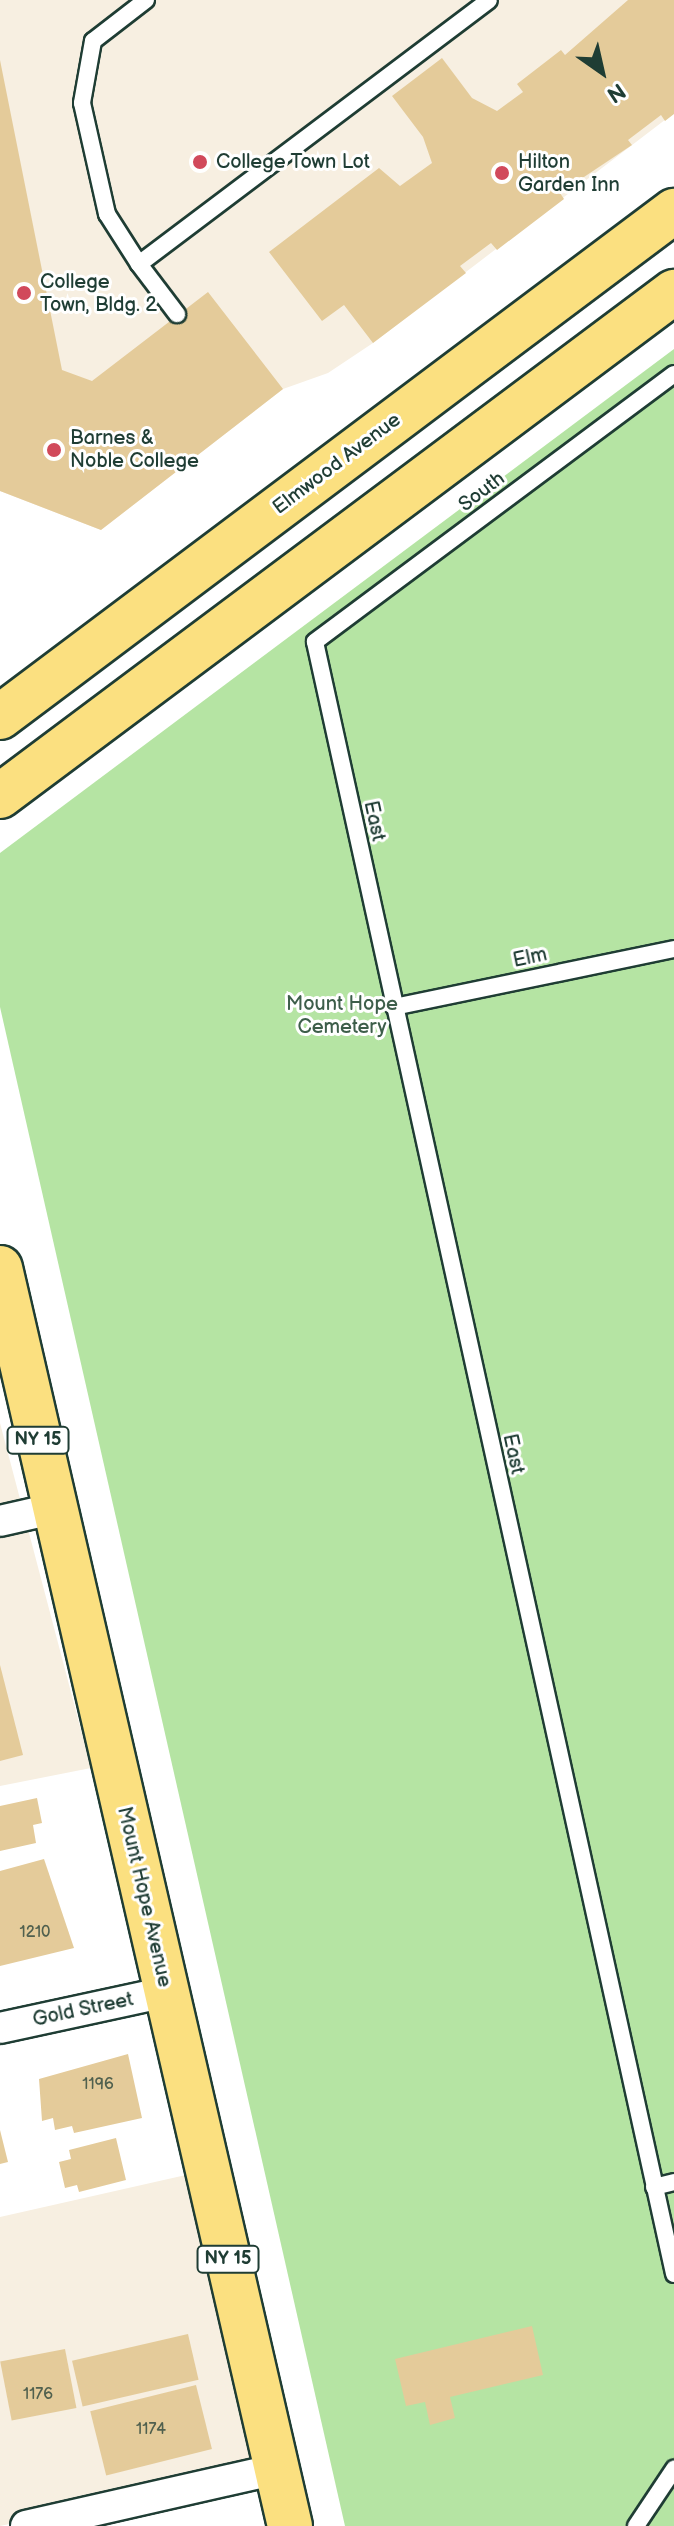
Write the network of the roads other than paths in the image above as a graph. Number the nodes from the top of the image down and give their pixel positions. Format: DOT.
graph roads {
  1 [pos="146,0"];
  2 [pos="489,0"];
  3 [pos="674,211"];
  4 [pos="139,264"];
  5 [pos="674,292"];
  6 [pos="177,314"];
  7 [pos="674,374"];
  8 [pos="315,642"];
  9 [pos="0,717"];
  10 [pos="0,796"];
  11 [pos="674,949"];
  12 [pos="394,1007"];
  13 [pos="0,1268"];
  14 [pos="53,1509"];
  15 [pos="0,1521"];
  16 [pos="167,1992"];
  17 [pos="0,2028"];
  18 [pos="674,2182"];
  19 [pos="654,2187"];
  20 [pos="674,2274"];
  21 [pos="276,2469"];
  22 [pos="674,2469"];
  23 [pos="26,2526"];
  24 [pos="290,2526"];
  25 [pos="636,2526"];
  1 -- 4 [label="lane"];
  2 -- 4 [label="lane"];
  3 -- 9 [label="main road, Elmwood Avenue"];
  4 -- 6 [label="lane"];
  5 -- 10 [label="main road"];
  7 -- 8 [label="lane, South"];
  8 -- 12 [label="lane, East"];
  11 -- 12 [label="lane, Elm"];
  12 -- 19 [label="lane, East"];
  13 -- 14 [label="main road, Mount Hope Avenue / NY 15"];
  14 -- 15 [label="street"];
  14 -- 16 [label="main road, Mount Hope Avenue / NY 15"];
  16 -- 17 [label="street, Gold Street"];
  16 -- 21 [label="main road, Mount Hope Avenue / NY 15"];
  18 -- 19 [label="lane"];
  19 -- 20 [label="lane, East"];
  21 -- 23 [label="street"];
  21 -- 24 [label="main road, Mount Hope Avenue / NY 15"];
  22 -- 25 [label="lane"];
}
